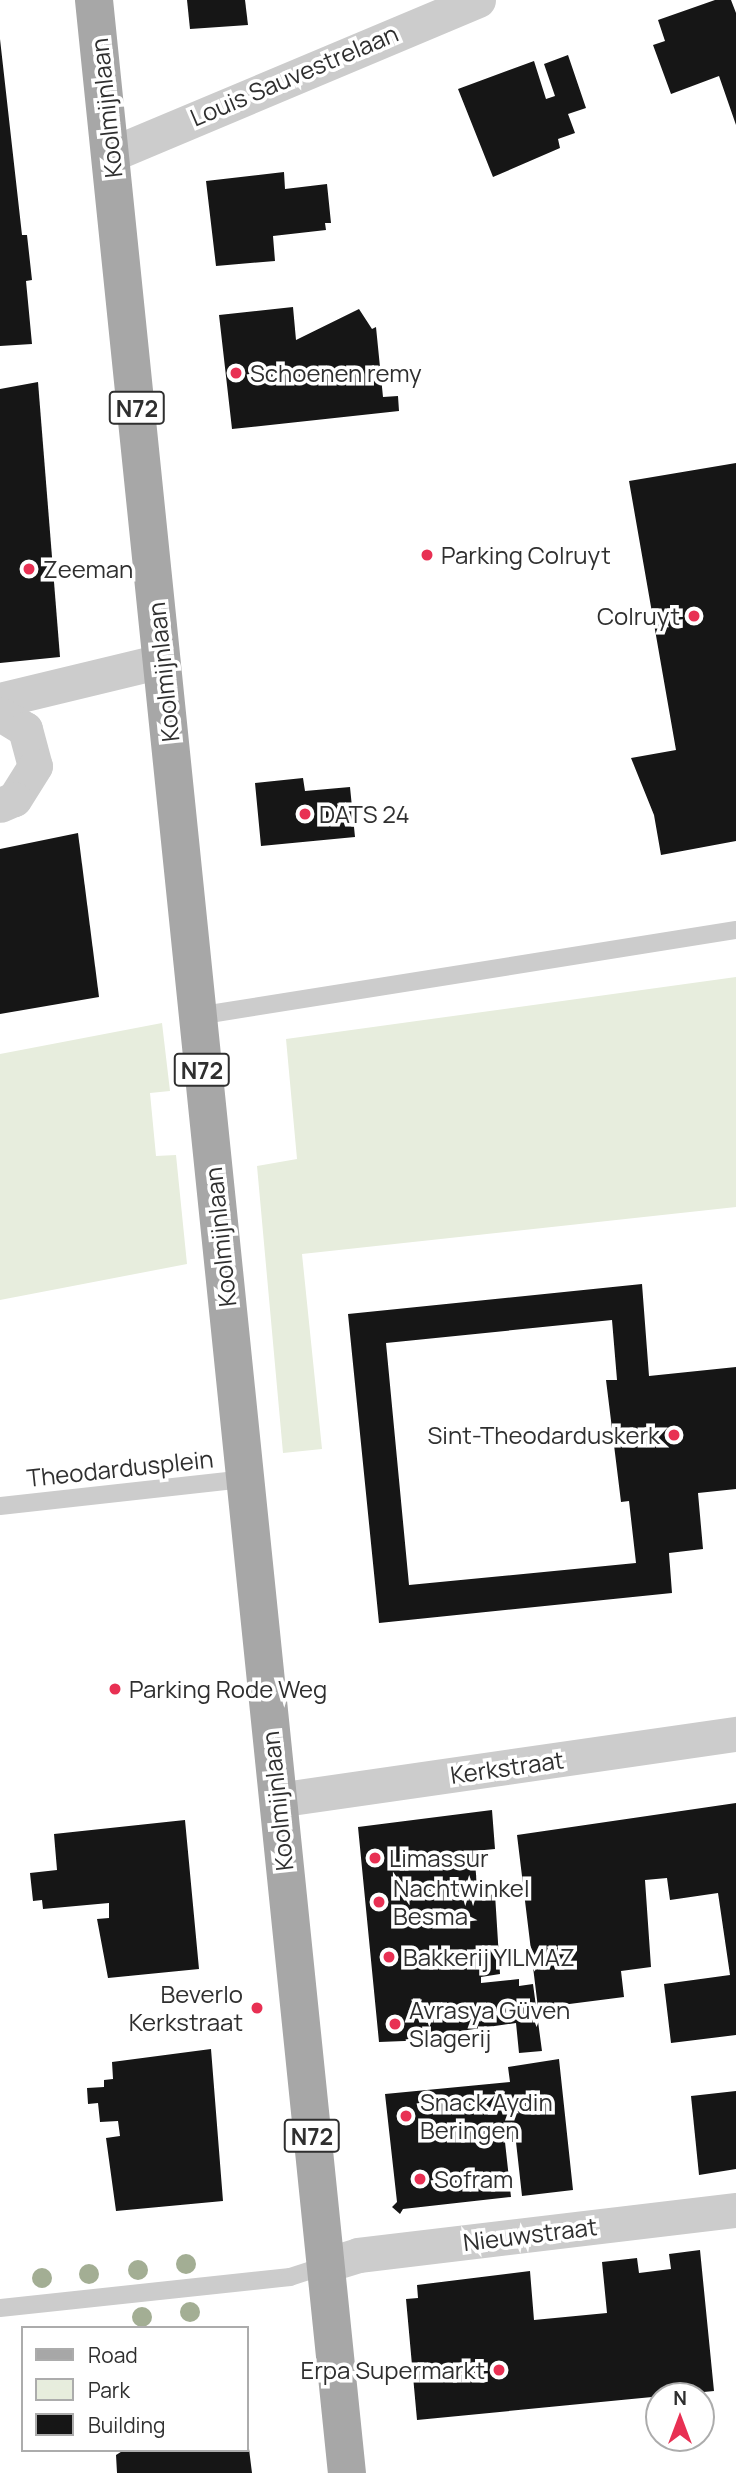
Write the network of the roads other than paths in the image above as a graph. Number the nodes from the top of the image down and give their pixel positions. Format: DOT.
graph roads {
  1 [pos="94,0"];
  2 [pos="478,0"];
  3 [pos="112,154"];
  4 [pos="161,661"];
  5 [pos="0,700"];
  6 [pos="0,714"];
  7 [pos="0,805"];
  8 [pos="736,930"];
  9 [pos="197,1016"];
  10 [pos="246,1479"];
  11 [pos="0,1506"];
  12 [pos="736,1734"];
  13 [pos="277,1800"];
  14 [pos="736,2210"];
  15 [pos="326,2265"];
  16 [pos="0,2308"];
  17 [pos="347,2473"];
  1 -- 3 [label="main road, Koolmijnlaan / N72"];
  2 -- 3 [label="street, Louis Sauvestrelaan"];
  3 -- 4 [label="main road, Koolmijnlaan / N72"];
  4 -- 5 [label="street"];
  4 -- 9 [label="main road, Koolmijnlaan / N72"];
  6 -- 7 [label="street"];
  8 -- 9 [label="lane"];
  9 -- 10 [label="main road, Koolmijnlaan / N72"];
  10 -- 11 [label="lane, Theodardusplein"];
  10 -- 13 [label="main road, Koolmijnlaan / N72"];
  12 -- 13 [label="street, Kerkstraat"];
  13 -- 15 [label="main road, Koolmijnlaan / N72"];
  14 -- 15 [label="street, Nieuwstraat"];
  15 -- 16 [label="lane"];
  15 -- 17 [label="main road, Koolmijnlaan / N72"];
}
